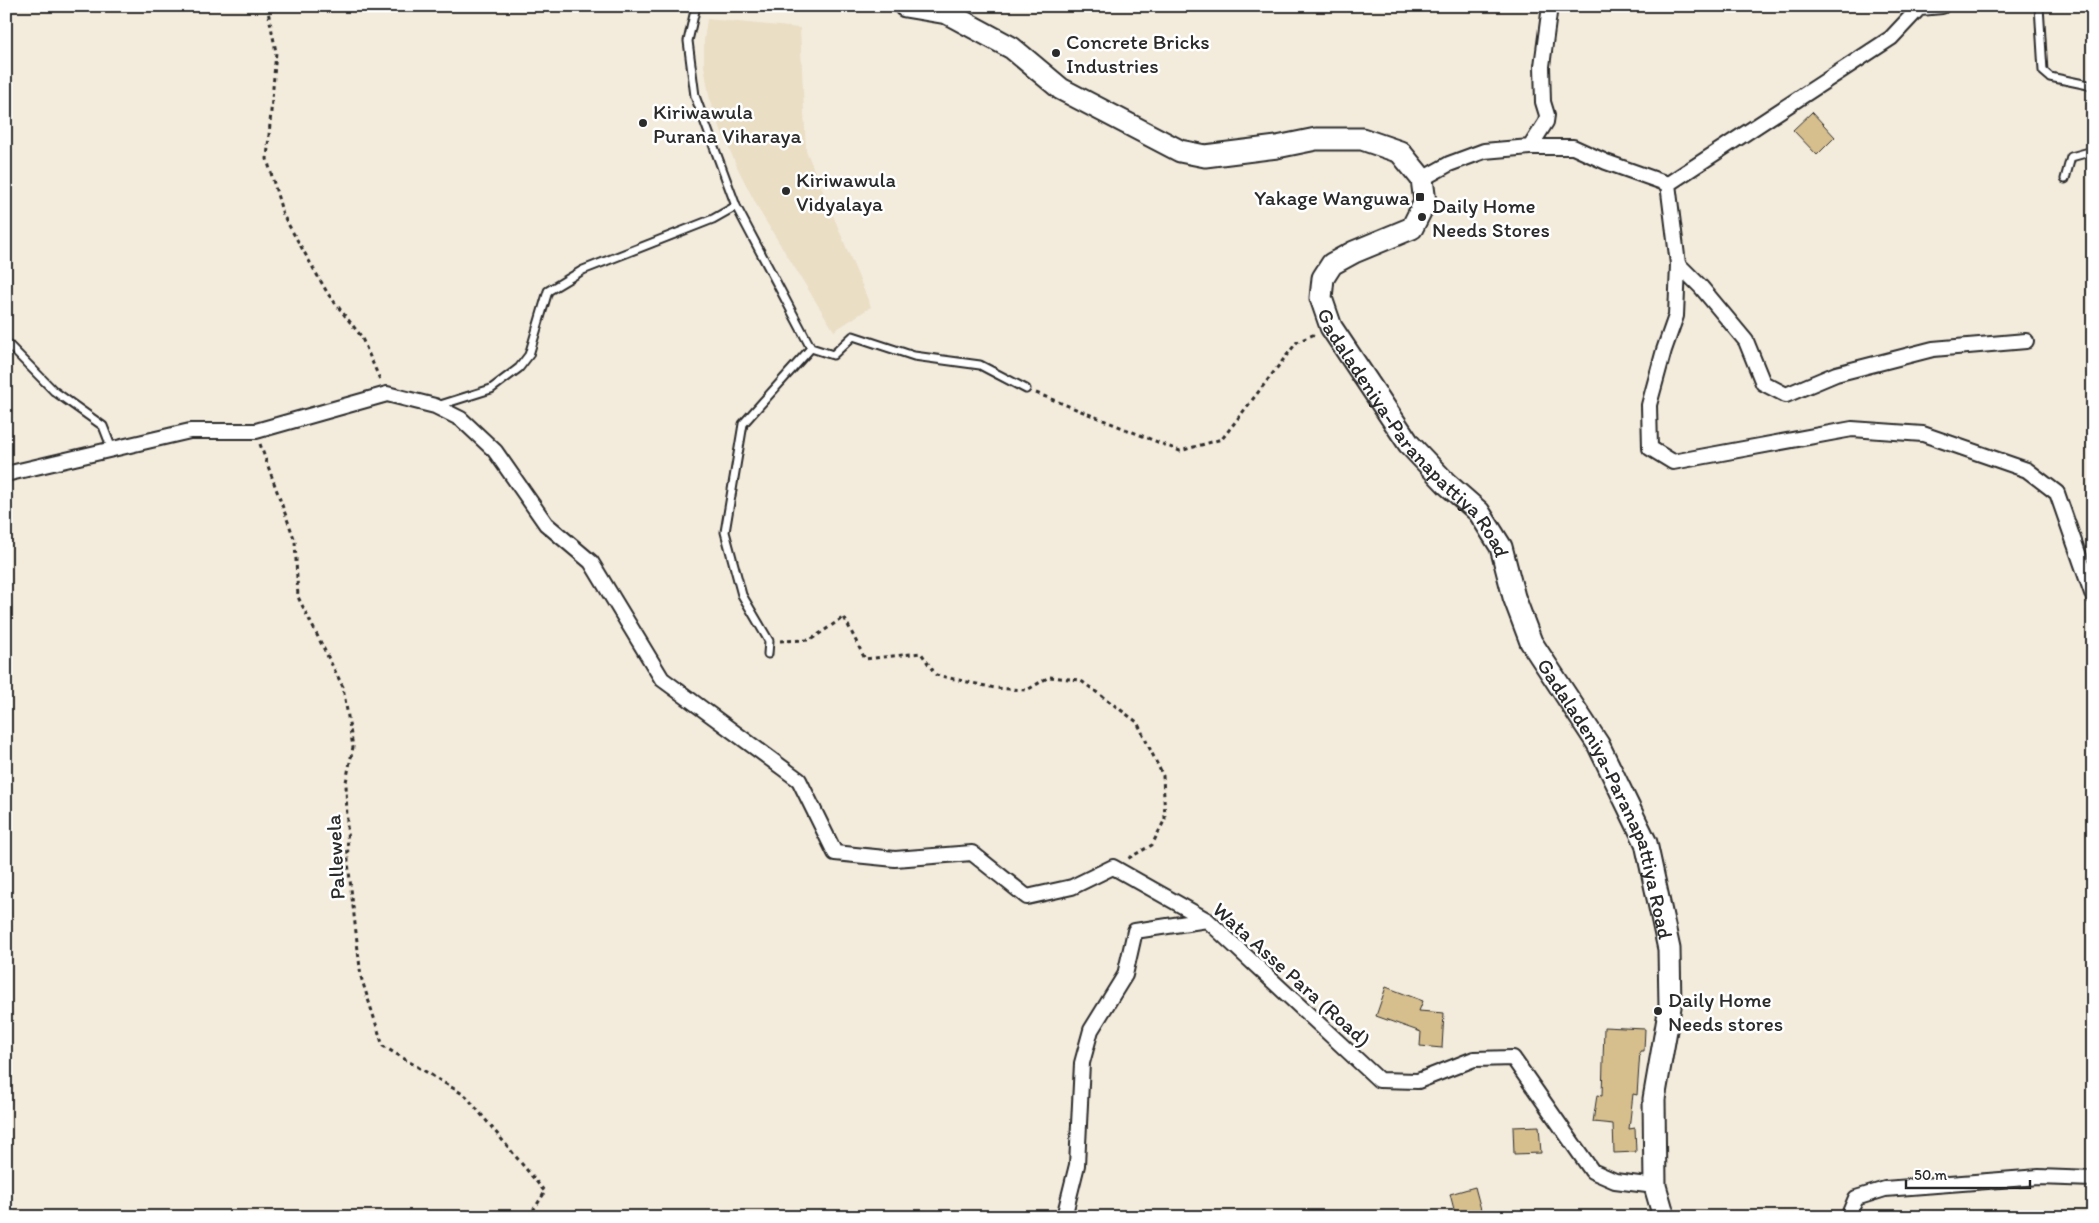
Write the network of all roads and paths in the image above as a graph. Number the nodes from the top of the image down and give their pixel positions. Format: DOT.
graph roads {
  1 [pos="267,6"];
  2 [pos="696,6"];
  3 [pos="906,6"];
  4 [pos="1550,6"];
  5 [pos="1942,6"];
  6 [pos="2039,6"];
  7 [pos="1921,7"];
  8 [pos="2093,86"];
  9 [pos="1530,147"];
  10 [pos="2093,152"];
  11 [pos="1422,179"];
  12 [pos="2065,179"];
  13 [pos="1668,184"];
  14 [pos="736,206"];
  15 [pos="1678,264"];
  16 [pos="1331,327"];
  17 [pos="2026,340"];
  18 [pos="6,342"];
  19 [pos="811,348"];
  20 [pos="1026,389"];
  21 [pos="387,394"];
  22 [pos="435,406"];
  23 [pos="256,431"];
  24 [pos="112,449"];
  25 [pos="6,474"];
  26 [pos="2093,596"];
  27 [pos="769,641"];
  28 [pos="768,654"];
  29 [pos="1113,867"];
  30 [pos="1207,920"];
  31 [pos="2093,1179"];
  32 [pos="1655,1186"];
  33 [pos="529,1217"];
  34 [pos="1064,1217"];
  35 [pos="1664,1217"];
  36 [pos="1848,1217"];
  1 -- 21 [label="path"];
  2 -- 14 [label="lane"];
  3 -- 11 [label="main road"];
  4 -- 9 [label="street"];
  5 -- 7 [label="street"];
  6 -- 8 [label="lane"];
  7 -- 13 [label="street"];
  9 -- 11 [label="street"];
  9 -- 13 [label="street"];
  10 -- 12 [label="lane"];
  11 -- 16 [label="main road, Gadaladeniya-Paranapattiya Road"];
  13 -- 15 [label="street"];
  14 -- 19 [label="lane"];
  14 -- 22 [label="lane"];
  15 -- 17 [label="street"];
  15 -- 26 [label="street"];
  16 -- 20 [label="path"];
  16 -- 32 [label="main road, Gadaladeniya-Paranapattiya Road"];
  18 -- 24 [label="lane"];
  19 -- 20 [label="lane"];
  19 -- 27 [label="lane"];
  21 -- 22 [label="street"];
  21 -- 23 [label="street"];
  22 -- 29 [label="street"];
  23 -- 24 [label="street"];
  23 -- 33 [label="path, Pallewela"];
  24 -- 25 [label="street"];
  27 -- 28 [label="lane"];
  27 -- 29 [label="path"];
  29 -- 30 [label="street, Wata Asse Para (Road)"];
  30 -- 32 [label="street, Wata Asse Para (Road)"];
  30 -- 34 [label="street"];
  31 -- 36 [label="street"];
  32 -- 35 [label="main road, Gadaladeniya-Paranapattiya Road"];
}
